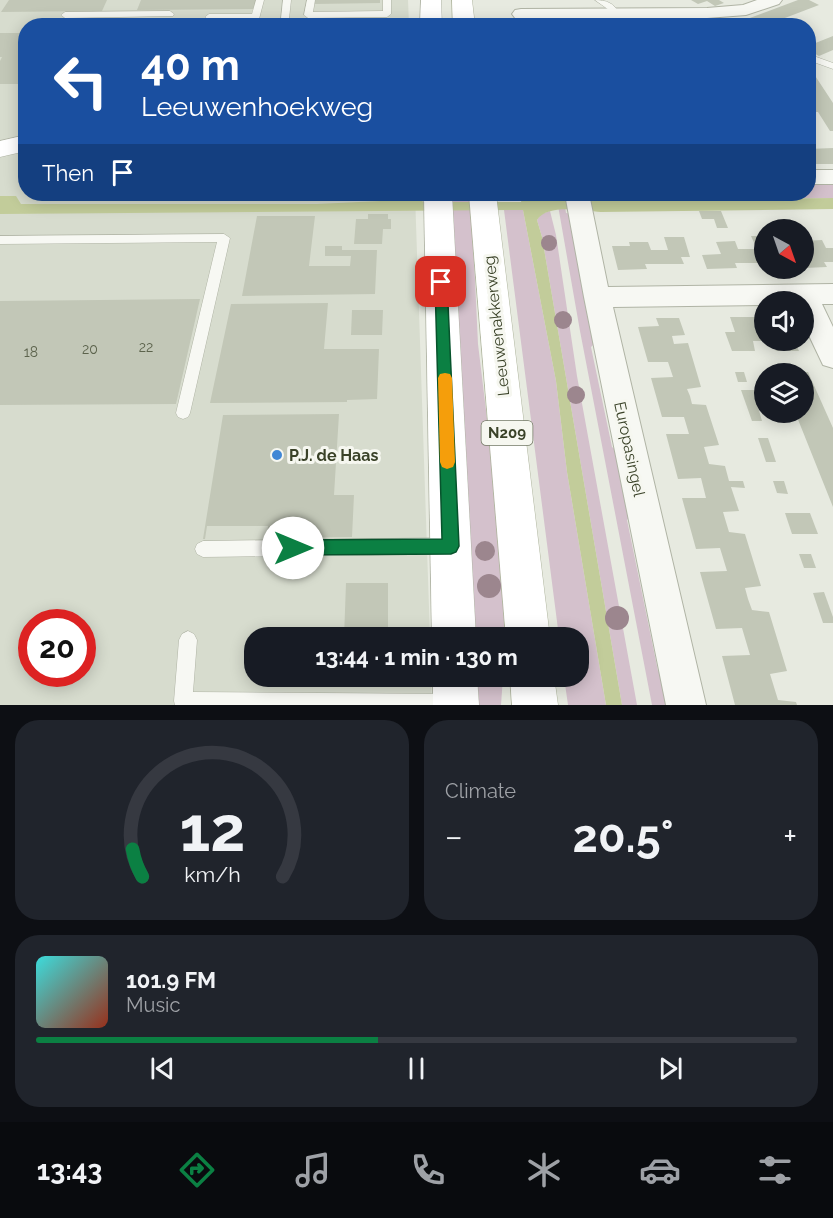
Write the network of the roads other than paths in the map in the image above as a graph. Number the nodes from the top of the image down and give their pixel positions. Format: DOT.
graph roads {
  1 [pos="260,0"];
  2 [pos="287,0"];
  3 [pos="311,0"];
  4 [pos="387,0"];
  5 [pos="431,0"];
  6 [pos="462,0"];
  7 [pos="599,0"];
  8 [pos="767,1"];
  9 [pos="521,13"];
  10 [pos="170,14"];
  11 [pos="615,14"];
  12 [pos="65,15"];
  13 [pos="209,17"];
  14 [pos="285,18"];
  15 [pos="431,18"];
  16 [pos="463,18"];
  17 [pos="650,18"];
  18 [pos="684,18"];
  19 [pos="816,60"];
  20 [pos="833,66"];
  21 [pos="18,145"];
  22 [pos="0,149"];
  23 [pos="816,177"];
  24 [pos="833,177"];
  25 [pos="483,201"];
  26 [pos="438,203"];
  27 [pos="580,204"];
  28 [pos="0,240"];
  29 [pos="833,294"];
  30 [pos="754,295"];
  31 [pos="814,295"];
  32 [pos="597,297"];
  33 [pos="814,316"];
  34 [pos="833,357"];
  35 [pos="183,413"];
  36 [pos="451,546"];
  37 [pos="203,549"];
  38 [pos="454,627"];
  39 [pos="527,627"];
  40 [pos="188,640"];
  41 [pos="533,687"];
  42 [pos="456,695"];
  43 [pos="535,705"];
  44 [pos="686,705"];
  1 -- 13 [label="lane"];
  2 -- 14 [label="lane"];
  3 -- 4 [label="lane"];
  5 -- 15 [label="main road"];
  6 -- 16 [label="main road"];
  7 -- 11 [label="lane"];
  8 -- 18 [label="street"];
  9 -- 11 [label="street"];
  10 -- 12 [label="lane"];
  11 -- 17 [label="street"];
  19 -- 20 [label="lane"];
  21 -- 22 [label="main road"];
  23 -- 24 [label="street"];
  25 -- 39 [label="main road, Leeuwenakkerweg / N209"];
  26 -- 36 [label="main road"];
  27 -- 32 [label="street, Europasingel"];
  28 -- 35 [label="lane"];
  29 -- 31 [label="street"];
  30 -- 32 [label="street"];
  32 -- 44 [label="street, Europasingel"];
  33 -- 34 [label="street"];
  36 -- 37 [label="lane"];
  36 -- 38 [label="main road"];
  40 -- 42 [label="lane"];
  41 -- 43 [label="main road"];
}
